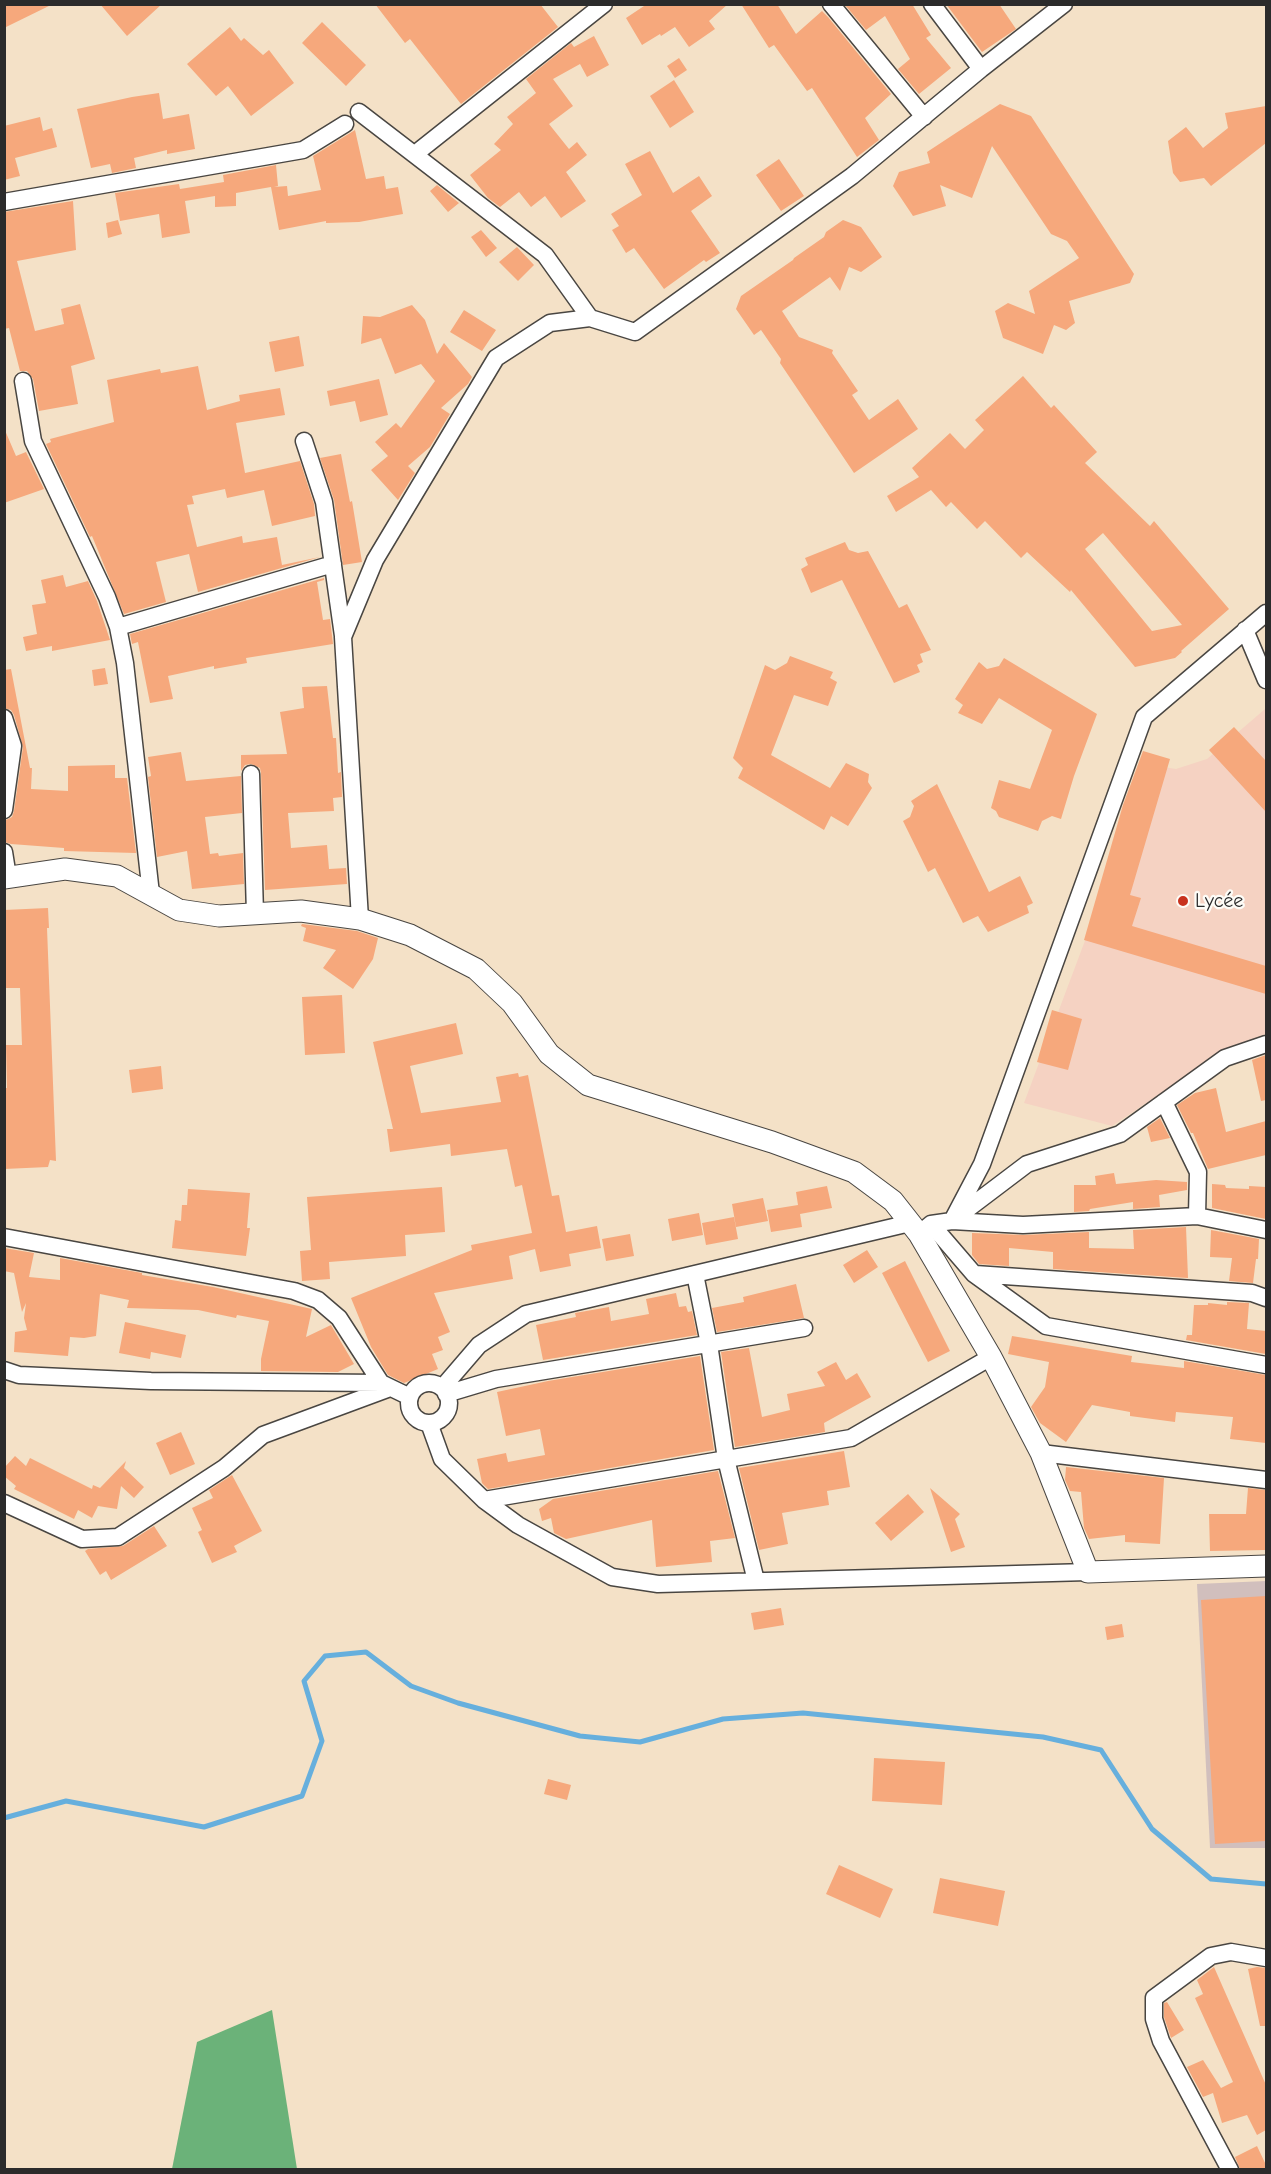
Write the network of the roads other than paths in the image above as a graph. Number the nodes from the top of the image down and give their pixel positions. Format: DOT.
graph roads {
  1 [pos="604,4"];
  2 [pos="831,4"];
  3 [pos="932,4"];
  4 [pos="1064,4"];
  5 [pos="981,69"];
  6 [pos="359,112"];
  7 [pos="924,117"];
  8 [pos="345,124"];
  9 [pos="416,154"];
  10 [pos="4,202"];
  11 [pos="590,318"];
  12 [pos="23,381"];
  13 [pos="304,441"];
  14 [pos="333,564"];
  15 [pos="1266,613"];
  16 [pos="118,627"];
  17 [pos="1245,630"];
  18 [pos="343,637"];
  19 [pos="1266,680"];
  20 [pos="4,718"];
  21 [pos="251,774"];
  22 [pos="4,810"];
  23 [pos="4,852"];
  24 [pos="6,877"];
  25 [pos="151,894"];
  26 [pos="255,914"];
  27 [pos="360,919"];
  28 [pos="1266,1044"];
  29 [pos="1164,1102"];
  30 [pos="1197,1216"];
  31 [pos="951,1221"];
  32 [pos="920,1227"];
  33 [pos="1266,1230"];
  34 [pos="4,1237"];
  35 [pos="695,1274"];
  36 [pos="974,1274"];
  37 [pos="1266,1298"];
  38 [pos="804,1328"];
  39 [pos="709,1344"];
  40 [pos="991,1357"];
  41 [pos="1266,1365"];
  42 [pos="4,1370"];
  43 [pos="385,1386"];
  44 [pos="444,1391"];
  45 [pos="410,1397"];
  46 [pos="429,1423"];
  47 [pos="1041,1453"];
  48 [pos="726,1459"];
  49 [pos="1266,1480"];
  50 [pos="484,1500"];
  51 [pos="4,1503"];
  52 [pos="1266,1566"];
  53 [pos="1088,1572"];
  54 [pos="756,1581"];
  55 [pos="1266,1958"];
  56 [pos="1230,2169"];
  1 -- 9 [label="street"];
  2 -- 7 [label="street"];
  3 -- 5 [label="street"];
  4 -- 5 [label="street"];
  5 -- 7 [label="street"];
  6 -- 9 [label="street"];
  7 -- 11 [label="street"];
  8 -- 10 [label="street"];
  9 -- 11 [label="street"];
  11 -- 18 [label="street"];
  12 -- 16 [label="street"];
  13 -- 14 [label="street"];
  14 -- 16 [label="street"];
  14 -- 18 [label="street"];
  15 -- 17 [label="street"];
  16 -- 25 [label="street"];
  17 -- 19 [label="street"];
  17 -- 31 [label="street"];
  18 -- 27 [label="street"];
  20 -- 22 [label="street"];
  21 -- 26 [label="street"];
  23 -- 24 [label="street"];
  24 -- 25 [label="street"];
  25 -- 26 [label="street"];
  26 -- 27 [label="street"];
  27 -- 32 [label="street"];
  28 -- 29 [label="street"];
  29 -- 30 [label="street"];
  29 -- 31 [label="street"];
  30 -- 31 [label="street"];
  30 -- 33 [label="street"];
  31 -- 32 [label="street"];
  32 -- 35 [label="street"];
  32 -- 36 [label="street"];
  32 -- 40 [label="street"];
  34 -- 43 [label="street"];
  35 -- 39 [label="street"];
  35 -- 44 [label="street"];
  36 -- 37 [label="street"];
  36 -- 41 [label="street"];
  38 -- 39 [label="street"];
  39 -- 44 [label="street"];
  39 -- 48 [label="street"];
  40 -- 47 [label="street"];
  40 -- 48 [label="street"];
  42 -- 43 [label="street"];
  43 -- 45 [label="street"];
  43 -- 51 [label="street"];
  44 -- 45 [label="street"];
  44 -- 46 [label="street"];
  45 -- 46 [label="street"];
  46 -- 50 [label="street"];
  47 -- 49 [label="street"];
  47 -- 53 [label="street"];
  48 -- 50 [label="street"];
  48 -- 54 [label="street"];
  50 -- 54 [label="street"];
  52 -- 53 [label="street"];
  53 -- 54 [label="street"];
  55 -- 56 [label="street"];
}
